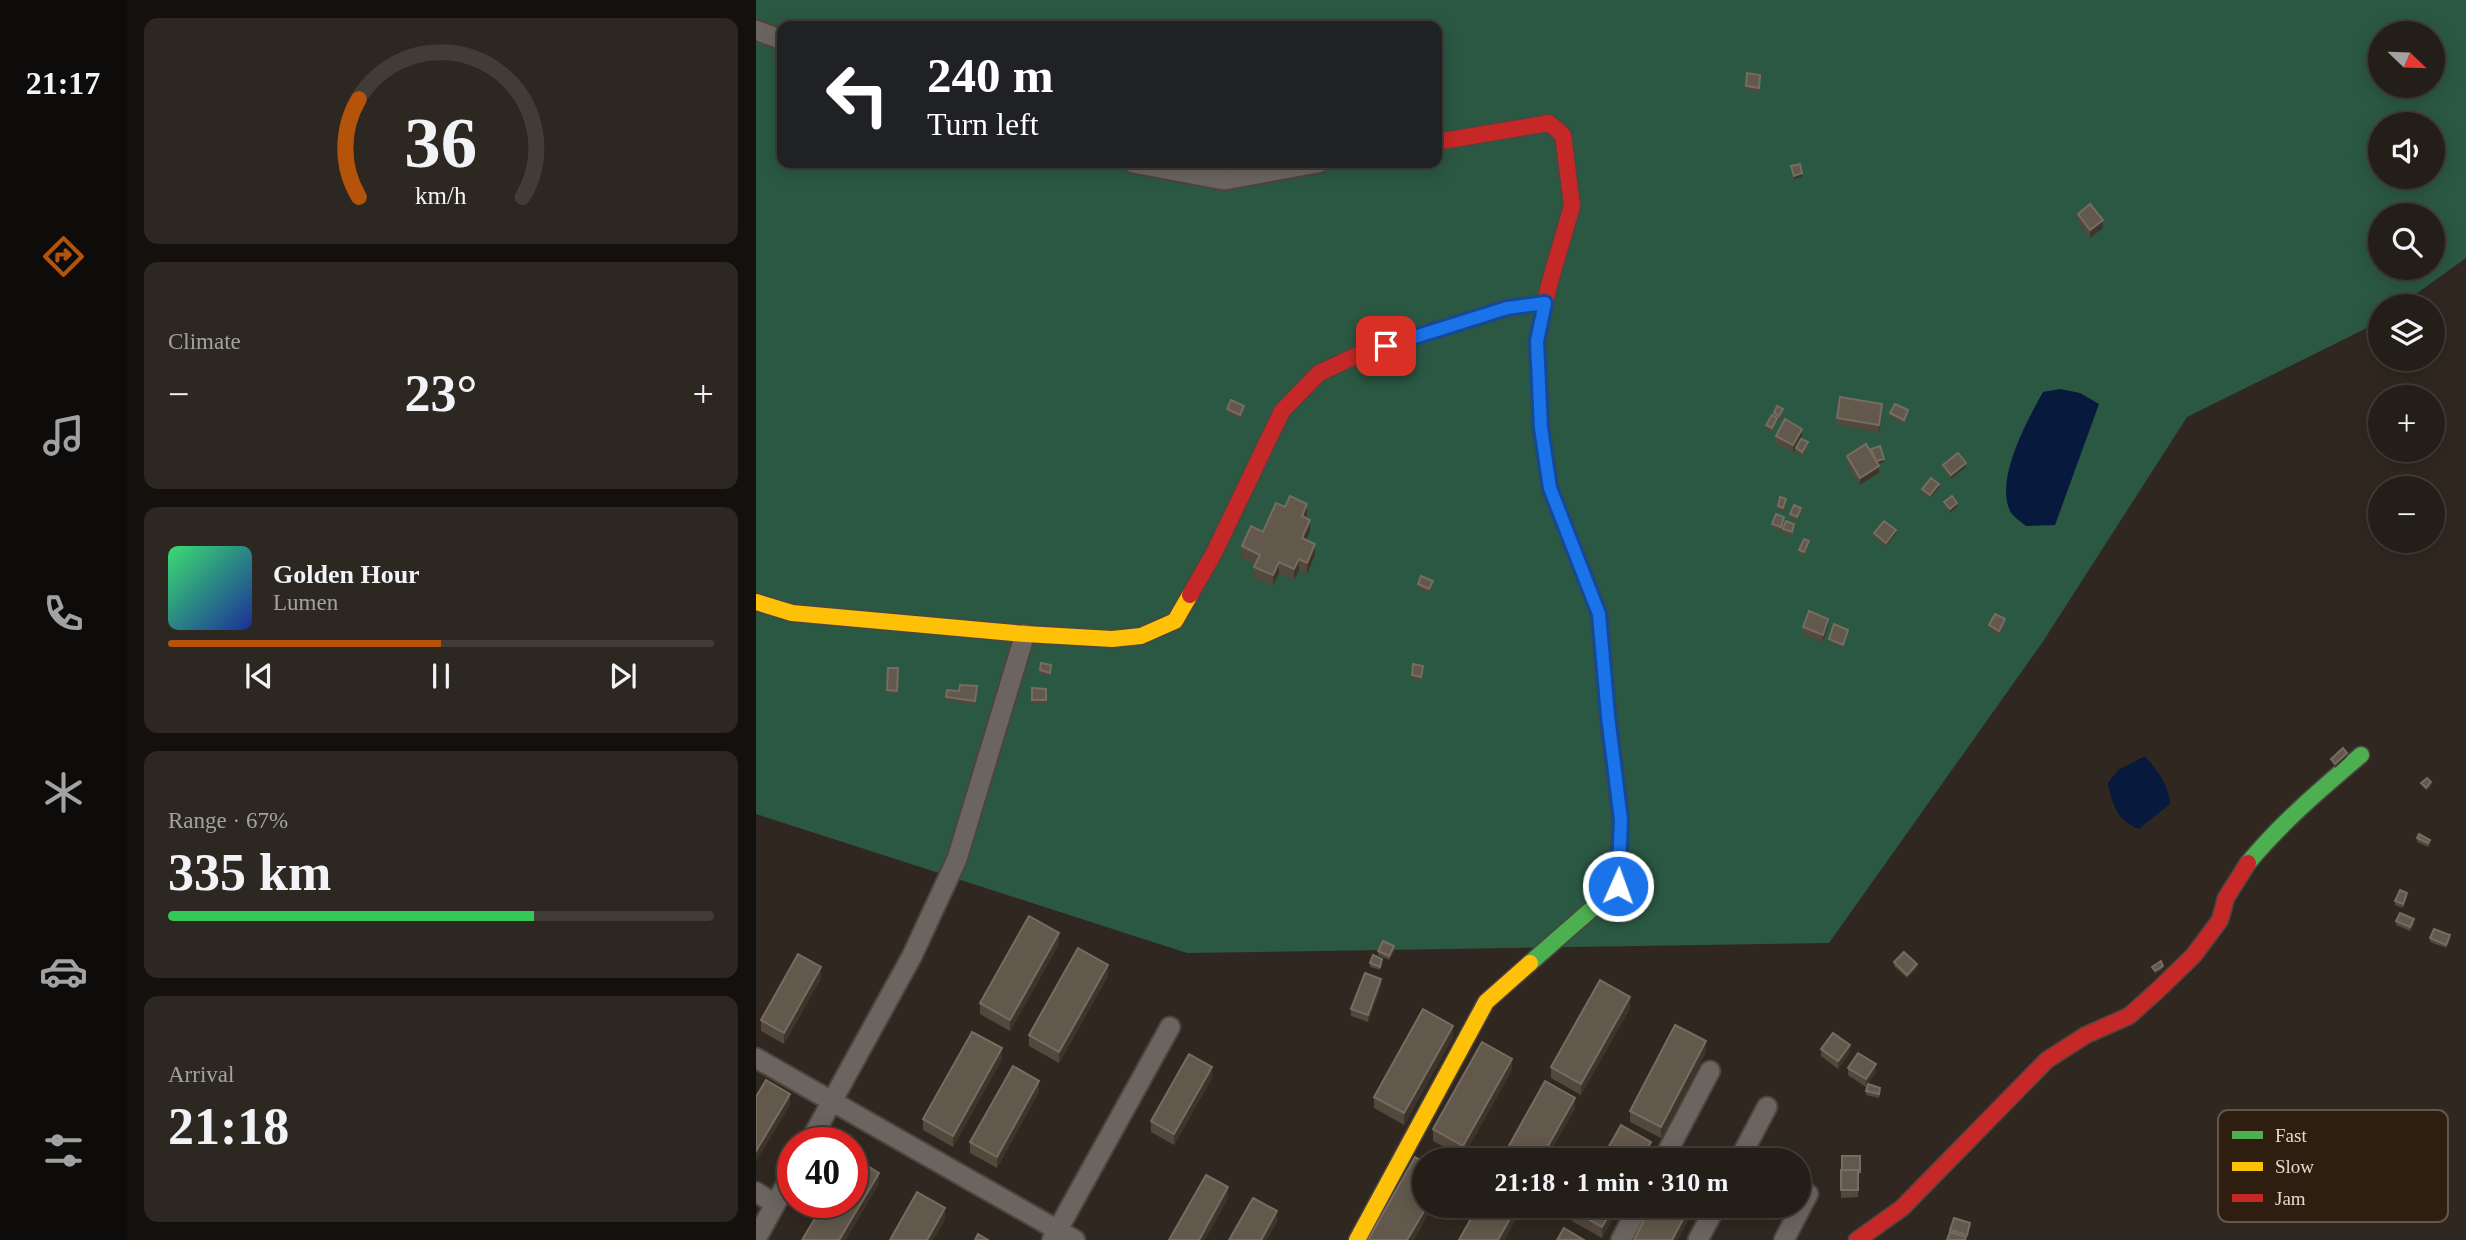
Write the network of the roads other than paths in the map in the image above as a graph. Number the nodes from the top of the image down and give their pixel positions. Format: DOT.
graph roads {
  1 [pos="756,30"];
  2 [pos="777,38"];
  3 [pos="1442,141"];
  4 [pos="1160,168"];
  5 [pos="1290,168"];
  6 [pos="1545,303"];
  7 [pos="756,602"];
  8 [pos="1025,634"];
  9 [pos="2361,755"];
  10 [pos="1170,1027"];
  11 [pos="756,1058"];
  12 [pos="1710,1071"];
  13 [pos="831,1102"];
  14 [pos="1767,1107"];
  15 [pos="818,1127"];
  16 [pos="1669,1148"];
  17 [pos="1745,1148"];
  18 [pos="756,1192"];
  19 [pos="777,1200"];
  20 [pos="775,1204"];
  21 [pos="1633,1218"];
  22 [pos="1710,1218"];
  23 [pos="1795,1218"];
  24 [pos="1055,1235"];
  25 [pos="756,1239"];
  26 [pos="1075,1240"];
  27 [pos="1357,1240"];
  28 [pos="1621,1240"];
  29 [pos="1698,1240"];
  30 [pos="1784,1240"];
  31 [pos="1857,1240"];
  1 -- 2 [label="street"];
  3 -- 6 [label="street"];
  4 -- 5 [label="street"];
  6 -- 8 [label="street"];
  6 -- 27 [label="street"];
  7 -- 8 [label="street"];
  8 -- 13 [label="street"];
  9 -- 31 [label="street"];
  10 -- 24 [label="street"];
  11 -- 13 [label="street"];
  12 -- 16 [label="street"];
  13 -- 15 [label="street"];
  13 -- 24 [label="street"];
  14 -- 17 [label="street"];
  18 -- 20 [label="street"];
  19 -- 20 [label="street"];
  20 -- 25 [label="street"];
  21 -- 28 [label="street"];
  22 -- 29 [label="street"];
  23 -- 30 [label="street"];
  24 -- 26 [label="street"];
}
